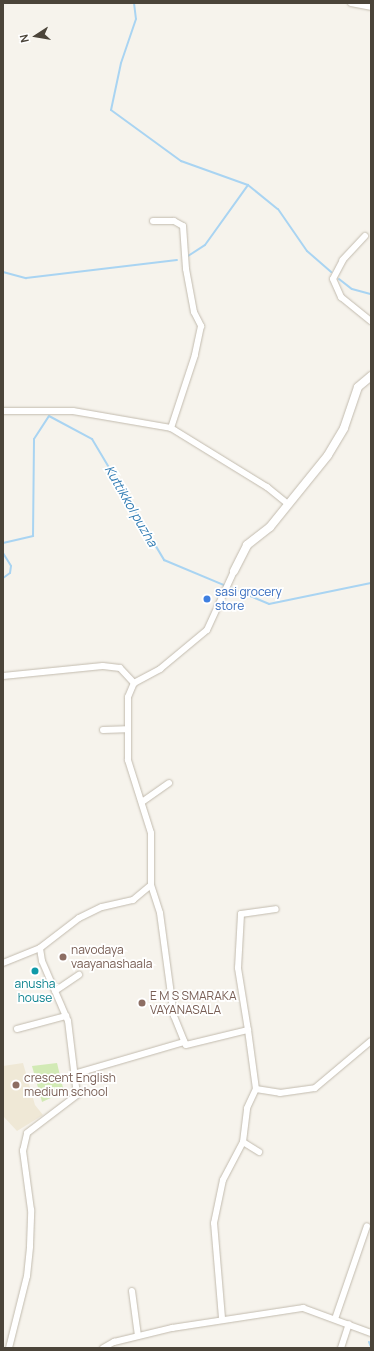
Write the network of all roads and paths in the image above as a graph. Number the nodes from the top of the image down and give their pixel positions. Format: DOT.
graph roads {
  1 [pos="352,3"];
  2 [pos="371,7"];
  3 [pos="153,221"];
  4 [pos="364,236"];
  5 [pos="371,321"];
  6 [pos="371,376"];
  7 [pos="3,410"];
  8 [pos="171,428"];
  9 [pos="288,504"];
  10 [pos="234,571"];
  11 [pos="3,676"];
  12 [pos="134,683"];
  13 [pos="126,729"];
  14 [pos="103,730"];
  15 [pos="169,783"];
  16 [pos="142,802"];
  17 [pos="151,885"];
  18 [pos="276,909"];
  19 [pos="40,948"];
  20 [pos="3,964"];
  21 [pos="80,975"];
  22 [pos="56,991"];
  23 [pos="66,1016"];
  24 [pos="17,1029"];
  25 [pos="248,1030"];
  26 [pos="184,1042"];
  27 [pos="371,1042"];
  28 [pos="74,1074"];
  29 [pos="256,1089"];
  30 [pos="243,1142"];
  31 [pos="259,1152"];
  32 [pos="367,1226"];
  33 [pos="132,1291"];
  34 [pos="222,1318"];
  35 [pos="335,1319"];
  36 [pos="349,1324"];
  37 [pos="371,1333"];
  38 [pos="138,1336"];
  39 [pos="9,1348"];
  40 [pos="103,1348"];
  41 [pos="341,1348"];
  1 -- 2 [label="street"];
  3 -- 8 [label="street"];
  4 -- 5 [label="street"];
  6 -- 9 [label="street"];
  7 -- 8 [label="street"];
  8 -- 9 [label="street"];
  9 -- 10 [label="street"];
  10 -- 12 [label="street"];
  11 -- 12 [label="street"];
  12 -- 13 [label="street"];
  13 -- 14 [label="street"];
  13 -- 16 [label="street"];
  15 -- 16 [label="street"];
  16 -- 17 [label="street"];
  17 -- 19 [label="street"];
  17 -- 26 [label="street"];
  18 -- 25 [label="street"];
  19 -- 20 [label="street"];
  19 -- 22 [label="street"];
  21 -- 22 [label="street"];
  22 -- 23 [label="street"];
  23 -- 24 [label="street"];
  23 -- 28 [label="street"];
  25 -- 26 [label="street"];
  25 -- 29 [label="street"];
  26 -- 28 [label="street"];
  27 -- 29 [label="street"];
  28 -- 39 [label="street"];
  29 -- 30 [label="street"];
  30 -- 31 [label="street"];
  30 -- 34 [label="street"];
  32 -- 35 [label="street"];
  33 -- 38 [label="street"];
  34 -- 35 [label="street"];
  34 -- 38 [label="street"];
  35 -- 36 [label="street"];
  36 -- 37 [label="street"];
  36 -- 41 [label="street"];
  38 -- 40 [label="street"];
}
